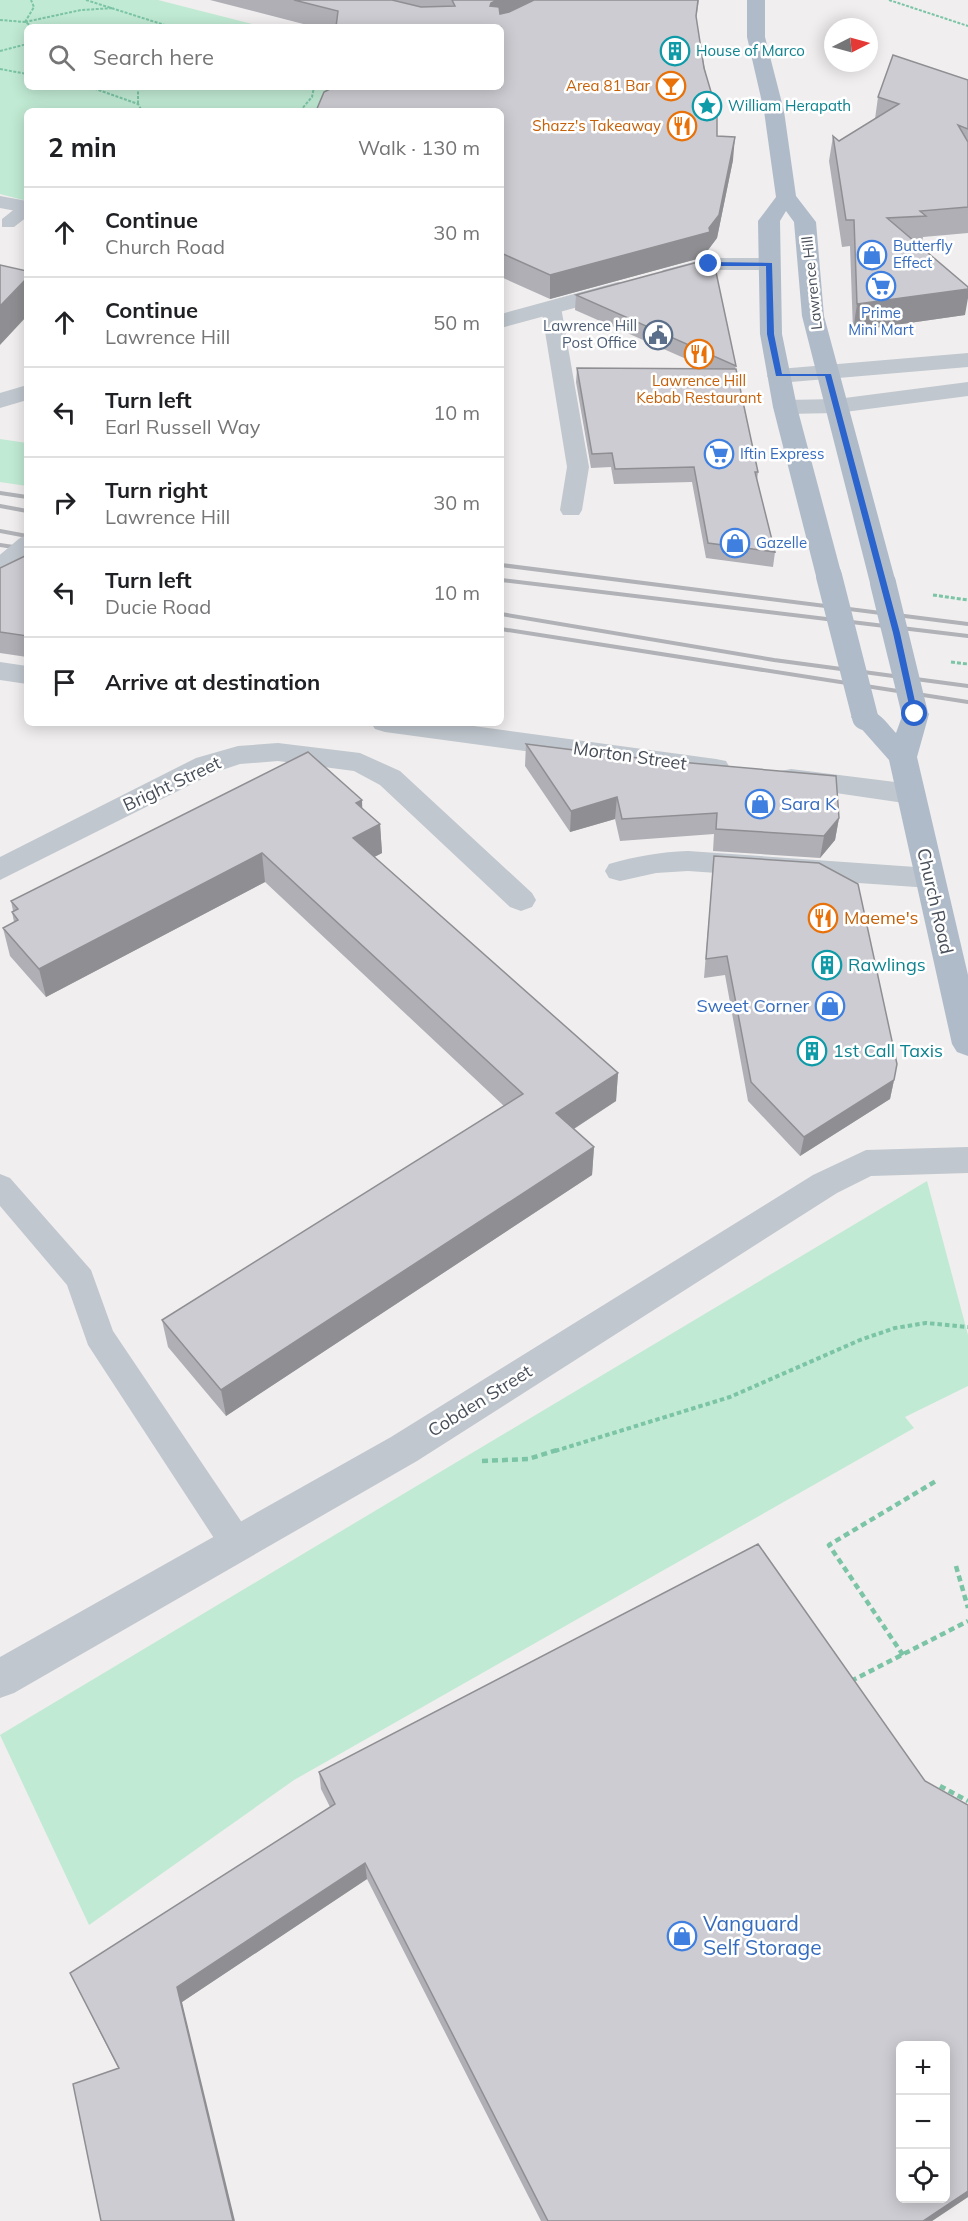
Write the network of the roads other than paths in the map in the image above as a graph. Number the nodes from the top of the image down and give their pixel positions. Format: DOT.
graph roads {
  1 [pos="756,0"];
  2 [pos="786,197"];
  3 [pos="0,202"];
  4 [pos="24,207"];
  5 [pos="24,210"];
  6 [pos="8,223"];
  7 [pos="769,264"];
  8 [pos="551,307"];
  9 [pos="506,315"];
  10 [pos="968,360"];
  11 [pos="828,374"];
  12 [pos="779,376"];
  13 [pos="968,389"];
  14 [pos="24,393"];
  15 [pos="0,400"];
  16 [pos="837,406"];
  17 [pos="785,407"];
  18 [pos="571,510"];
  19 [pos="24,551"];
  20 [pos="1,570"];
  21 [pos="883,583"];
  22 [pos="0,671"];
  23 [pos="24,675"];
  24 [pos="408,726"];
  25 [pos="903,758"];
  26 [pos="911,794"];
  27 [pos="0,870"];
  28 [pos="620,871"];
  29 [pos="930,878"];
  30 [pos="521,900"];
  31 [pos="968,1044"];
  32 [pos="968,1160"];
  33 [pos="0,1186"];
  34 [pos="237,1544"];
  35 [pos="0,1679"];
  1 -- 2 [label="main road"];
  2 -- 7 [label="main road"];
  2 -- 11 [label="main road, Lawrence Hill"];
  3 -- 4 [label="street"];
  5 -- 6 [label="lane"];
  7 -- 8 [label="street"];
  7 -- 12 [label="main road"];
  8 -- 9 [label="street"];
  8 -- 18 [label="lane"];
  10 -- 11 [label="street"];
  11 -- 12 [label="street"];
  11 -- 16 [label="main road, Lawrence Hill"];
  12 -- 17 [label="main road"];
  13 -- 16 [label="street"];
  14 -- 15 [label="street"];
  16 -- 17 [label="street"];
  16 -- 21 [label="main road, Lawrence Hill"];
  17 -- 25 [label="main road, bridge"];
  19 -- 20 [label="street, bridge"];
  21 -- 25 [label="main road, Church Road, bridge"];
  22 -- 23 [label="street"];
  24 -- 26 [label="street, Morton Street"];
  25 -- 26 [label="main road, Church Road"];
  26 -- 29 [label="main road, Church Road"];
  27 -- 30 [label="street, Bright Street"];
  28 -- 29 [label="street"];
  29 -- 31 [label="main road, Church Road"];
  32 -- 34 [label="street, Cobden Street"];
  33 -- 34 [label="lane"];
  34 -- 35 [label="street, Cobden Street"];
}
